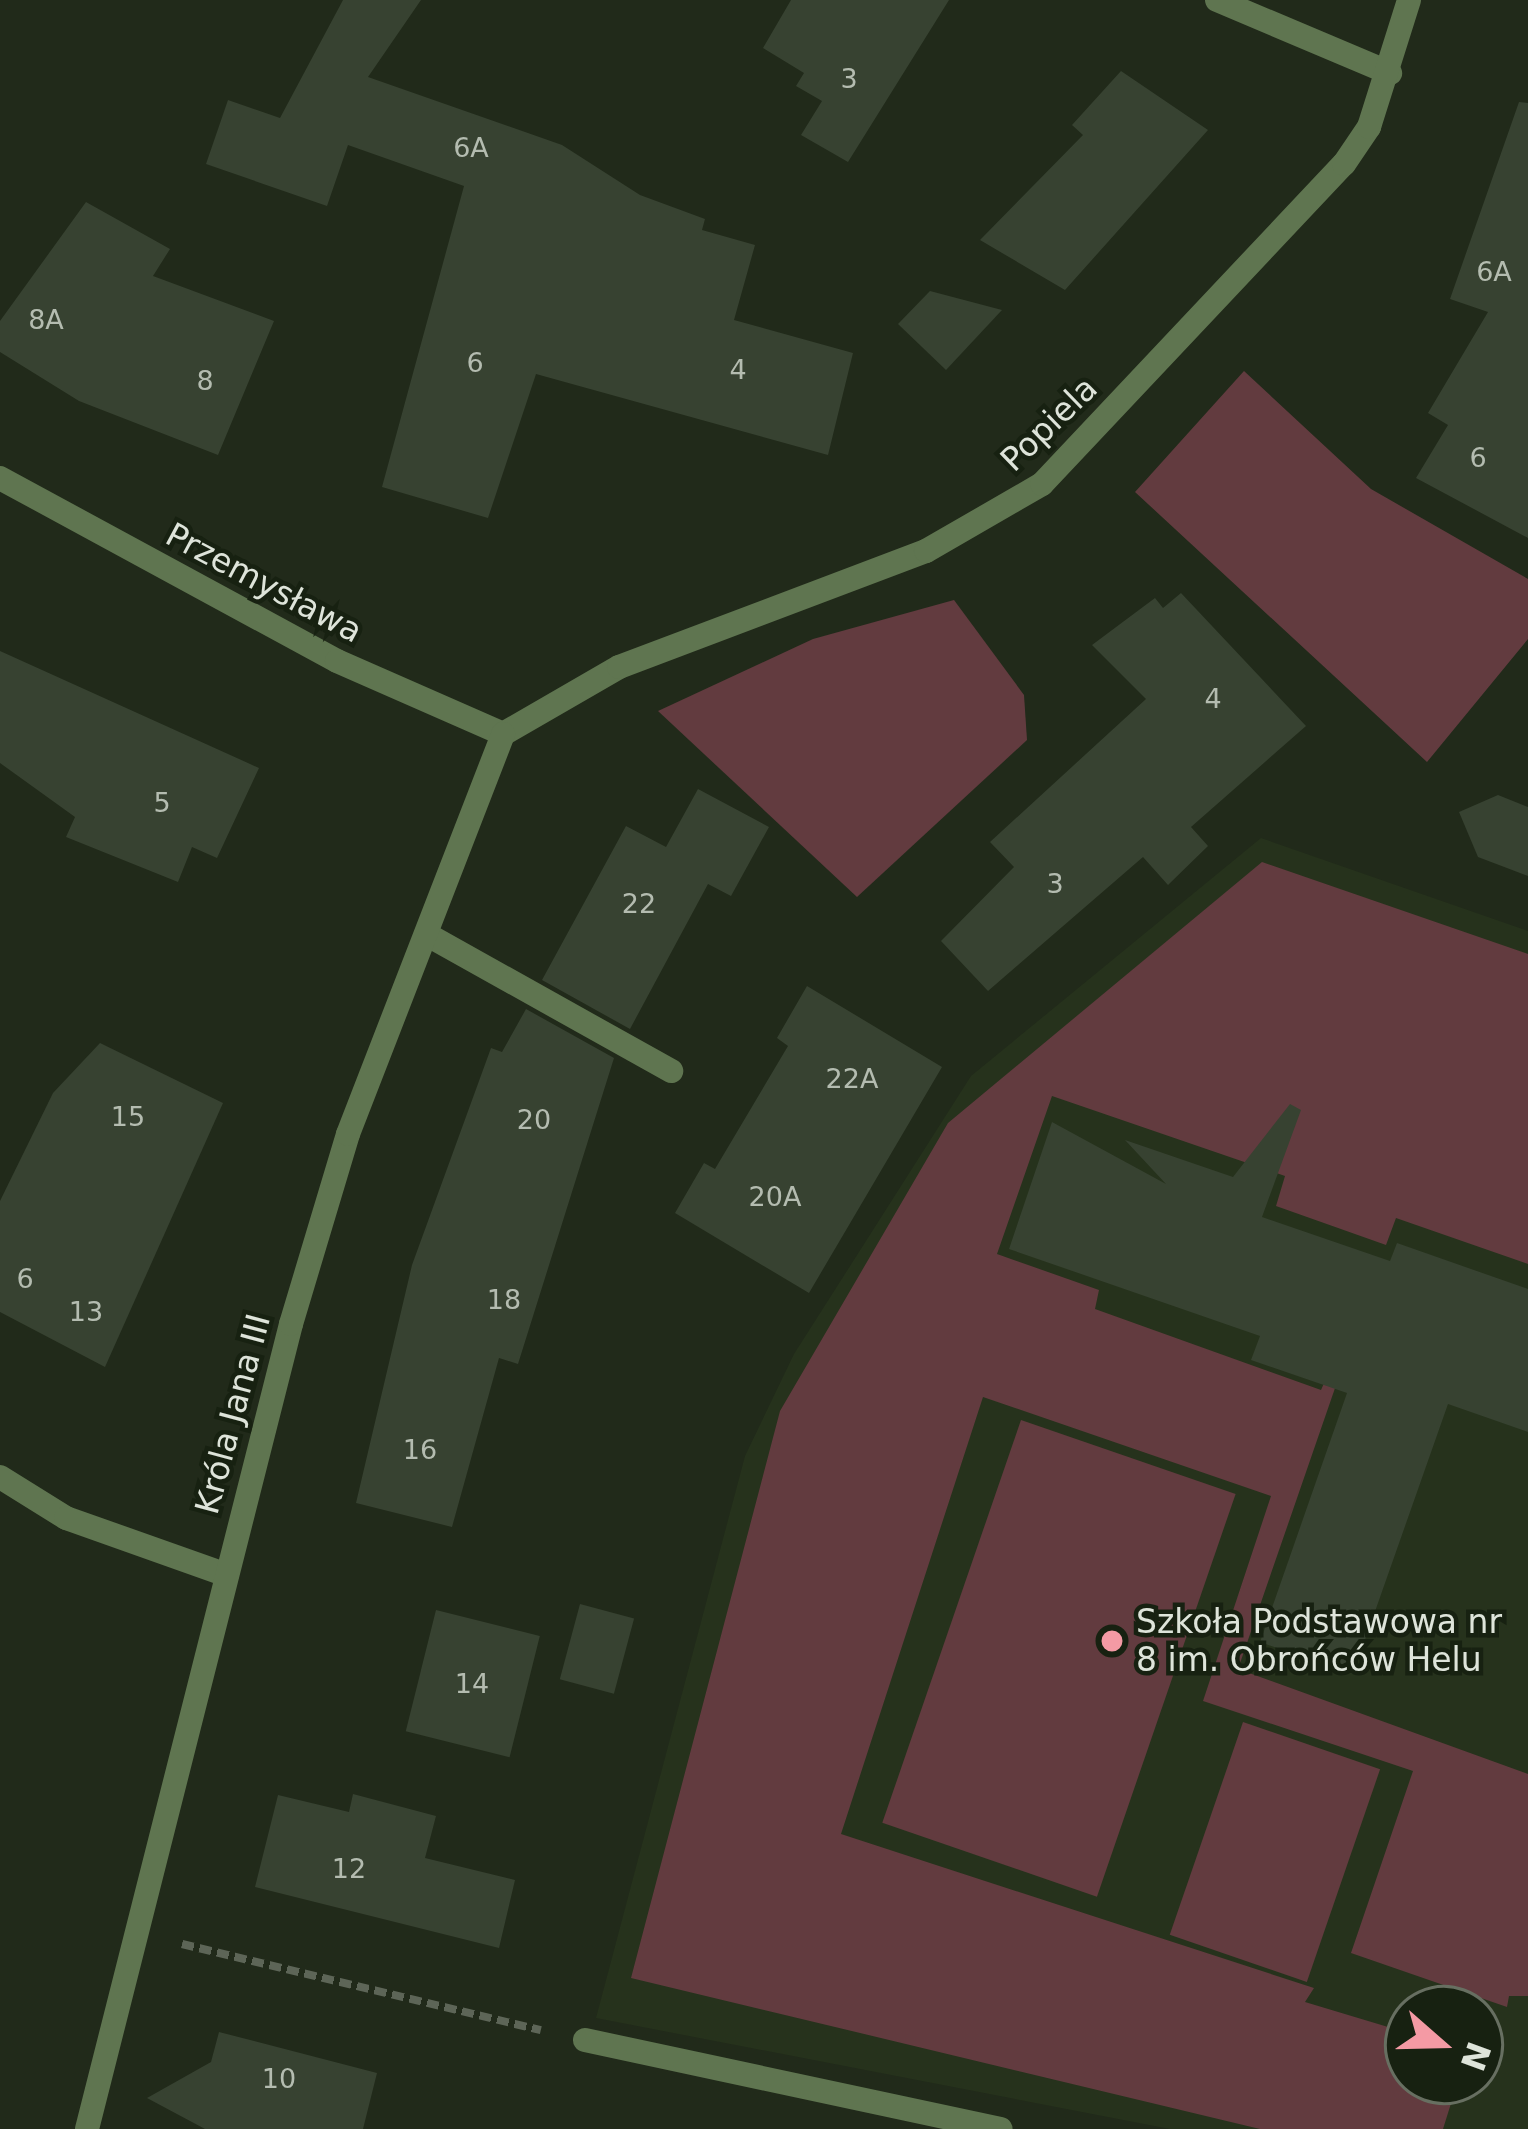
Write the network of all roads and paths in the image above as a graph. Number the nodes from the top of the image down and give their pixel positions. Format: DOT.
graph roads {
  1 [pos="1217,0"];
  2 [pos="1409,0"];
  3 [pos="1390,73"];
  4 [pos="0,478"];
  5 [pos="503,734"];
  6 [pos="426,934"];
  7 [pos="671,1071"];
  8 [pos="0,1477"];
  9 [pos="224,1574"];
  10 [pos="134,1933"];
  11 [pos="586,2040"];
  12 [pos="87,2129"];
  13 [pos="1001,2129"];
  1 -- 3 [label="street"];
  2 -- 3 [label="street, Popiela"];
  3 -- 5 [label="street, Popiela"];
  4 -- 5 [label="street, Przemysława"];
  5 -- 6 [label="street, Króla Jana III"];
  6 -- 7 [label="street"];
  6 -- 9 [label="street, Króla Jana III"];
  8 -- 9 [label="street"];
  9 -- 10 [label="street, Króla Jana III"];
  10 -- 11 [label="path"];
  10 -- 12 [label="street, Króla Jana III"];
  11 -- 13 [label="street"];
}
